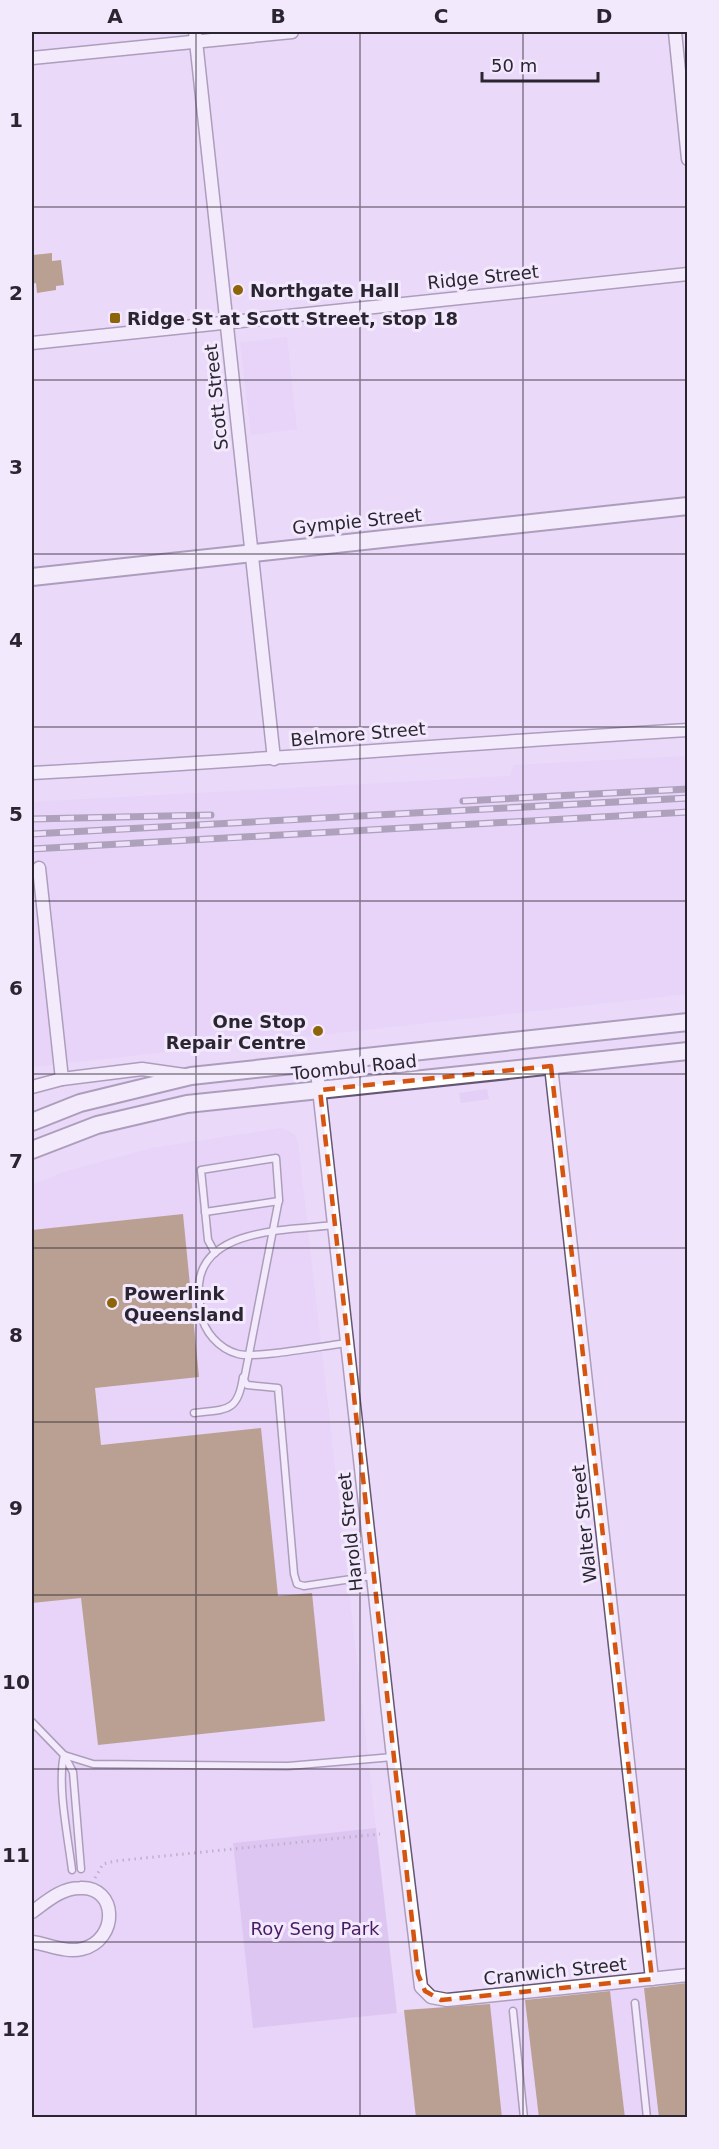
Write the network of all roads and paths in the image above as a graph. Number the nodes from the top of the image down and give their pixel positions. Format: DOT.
graph roads {
  1 [pos="292,32"];
  2 [pos="675,32"];
  3 [pos="195,37"];
  4 [pos="32,58"];
  5 [pos="687,159"];
  6 [pos="687,274"];
  7 [pos="226,321"];
  8 [pos="32,343"];
  9 [pos="687,506"];
  10 [pos="251,552"];
  11 [pos="32,577"];
  12 [pos="687,730"];
  13 [pos="274,759"];
  14 [pos="32,773"];
  15 [pos="39,868"];
  16 [pos="687,1022"];
  17 [pos="687,1051"];
  18 [pos="316,1062"];
  19 [pos="551,1066"];
  20 [pos="191,1076"];
  21 [pos="62,1079"];
  22 [pos="32,1088"];
  23 [pos="320,1090"];
  24 [pos="32,1122"];
  25 [pos="32,1150"];
  26 [pos="279,1202"];
  27 [pos="205,1212"];
  28 [pos="335,1225"];
  29 [pos="273,1232"];
  30 [pos="216,1252"];
  31 [pos="348,1343"];
  32 [pos="249,1355"];
  33 [pos="244,1374"];
  34 [pos="194,1413"];
  35 [pos="372,1576"];
  36 [pos="32,1722"];
  37 [pos="64,1755"];
  38 [pos="393,1757"];
  39 [pos="380,1834"];
  40 [pos="81,1869"];
  41 [pos="72,1870"];
  42 [pos="91,1889"];
  43 [pos="32,1912"];
  44 [pos="32,1942"];
  45 [pos="687,1975"];
  46 [pos="652,1978"];
  47 [pos="428,1995"];
  48 [pos="635,2003"];
  49 [pos="513,2011"];
  50 [pos="524,2118"];
  51 [pos="647,2118"];
  1 -- 3 [label="street"];
  2 -- 5 [label="street"];
  3 -- 4 [label="street"];
  3 -- 7 [label="street, Scott Street"];
  6 -- 7 [label="street, Ridge Street"];
  7 -- 8 [label="street, Ridge Street"];
  7 -- 10 [label="street, Scott Street"];
  9 -- 10 [label="main road, Gympie Street"];
  10 -- 11 [label="main road, Gympie Street"];
  10 -- 13 [label="street, Scott Street"];
  12 -- 13 [label="street, Belmore Street"];
  13 -- 14 [label="street, Belmore Street"];
  15 -- 21 [label="street"];
  16 -- 18 [label="main road, Toombul Road"];
  17 -- 19 [label="main road, Toombul Road"];
  18 -- 20 [label="main road, Toombul Road"];
  18 -- 23 [label="street, Harold Street"];
  19 -- 23 [label="main road, Toombul Road"];
  19 -- 46 [label="street, Walter Street"];
  20 -- 21 [label="street"];
  20 -- 24 [label="main road, Toombul Road"];
  21 -- 22 [label="street"];
  23 -- 25 [label="main road, Toombul Road"];
  23 -- 28 [label="street, Harold Street"];
  26 -- 27 [label="lane"];
  26 -- 27 [label="lane"];
  26 -- 29 [label="lane"];
  27 -- 30 [label="lane"];
  28 -- 29 [label="lane"];
  28 -- 31 [label="street, Harold Street"];
  29 -- 30 [label="lane"];
  29 -- 32 [label="lane"];
  30 -- 32 [label="lane"];
  31 -- 32 [label="lane"];
  31 -- 35 [label="street, Harold Street"];
  32 -- 33 [label="lane"];
  33 -- 34 [label="lane"];
  33 -- 35 [label="lane"];
  35 -- 38 [label="street, Harold Street"];
  36 -- 37 [label="lane"];
  37 -- 38 [label="lane"];
  37 -- 40 [label="lane"];
  37 -- 41 [label="lane"];
  38 -- 47 [label="street, Harold Street"];
  39 -- 42 [label="path"];
  42 -- 43 [label="street"];
  42 -- 44 [label="street"];
  45 -- 46 [label="street, Cranwich Street"];
  46 -- 47 [label="street, Cranwich Street"];
  48 -- 51 [label="lane"];
  49 -- 50 [label="lane"];
}
